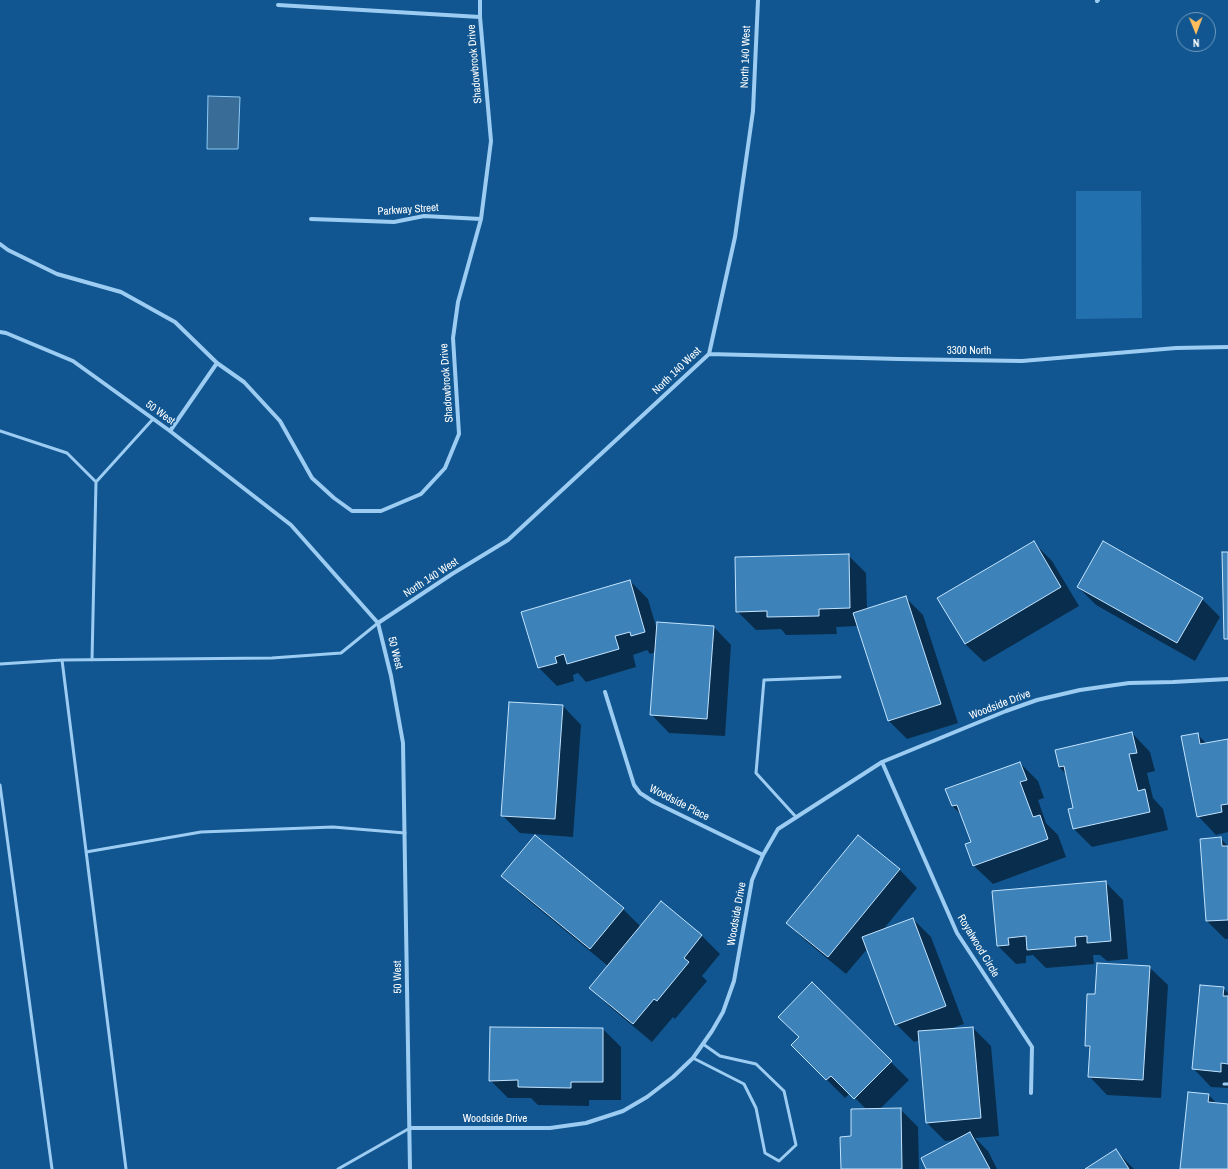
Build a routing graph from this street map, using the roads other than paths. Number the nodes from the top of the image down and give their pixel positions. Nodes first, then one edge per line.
1 (480, 0) edge
2 (758, 0) edge
3 (278, 5) dead end
4 (480, 17) junction
5 (481, 218) junction
6 (311, 219) dead end
7 (0, 244) edge
8 (0, 332) edge
9 (1228, 346) edge
10 (709, 354) junction
11 (217, 363) junction
12 (153, 419) junction
13 (0, 431) edge
14 (170, 431) junction
15 (96, 482) junction
16 (378, 623) junction
17 (62, 660) junction
18 (92, 660) junction
19 (0, 664) edge
20 (840, 677) dead end
21 (1228, 679) edge
22 (605, 692) dead end
23 (882, 762) junction
24 (0, 785) edge
25 (796, 817) junction
26 (405, 833) junction
27 (86, 852) junction
28 (763, 855) junction
29 (702, 1044) junction
30 (693, 1058) junction
31 (1031, 1093) dead end
32 (410, 1128) junction
33 (52, 1169) edge
34 (126, 1169) edge
35 (338, 1169) edge
36 (410, 1169) edge

1 - 4 street, Shadowbrook Drive
2 - 10 street, North 140 West
3 - 4 street
4 - 5 street, Shadowbrook Drive
5 - 6 street, Parkway Street
5 - 11 street, Shadowbrook Drive
7 - 11 street, Shadowbrook Drive
8 - 12 street, 50 West
9 - 10 street, 3300 North
10 - 16 street, North 140 West
11 - 14 street
12 - 14 street, 50 West
12 - 15 lane
13 - 15 lane
14 - 16 street, 50 West
15 - 18 lane
16 - 18 lane
16 - 26 street, 50 West
17 - 18 lane
17 - 19 lane
17 - 27 lane
20 - 25 lane
21 - 23 street, Woodside Drive
22 - 28 street, Woodside Place
23 - 25 street, Woodside Drive
23 - 31 street, Royalwood Circle
24 - 33 lane
25 - 28 street, Woodside Drive
26 - 27 lane
26 - 32 street, 50 West
27 - 34 lane
28 - 29 street, Woodside Drive
29 - 30 street, Woodside Drive
29 - 30 lane
30 - 32 street, Woodside Drive
32 - 35 lane
32 - 36 street, 50 West

